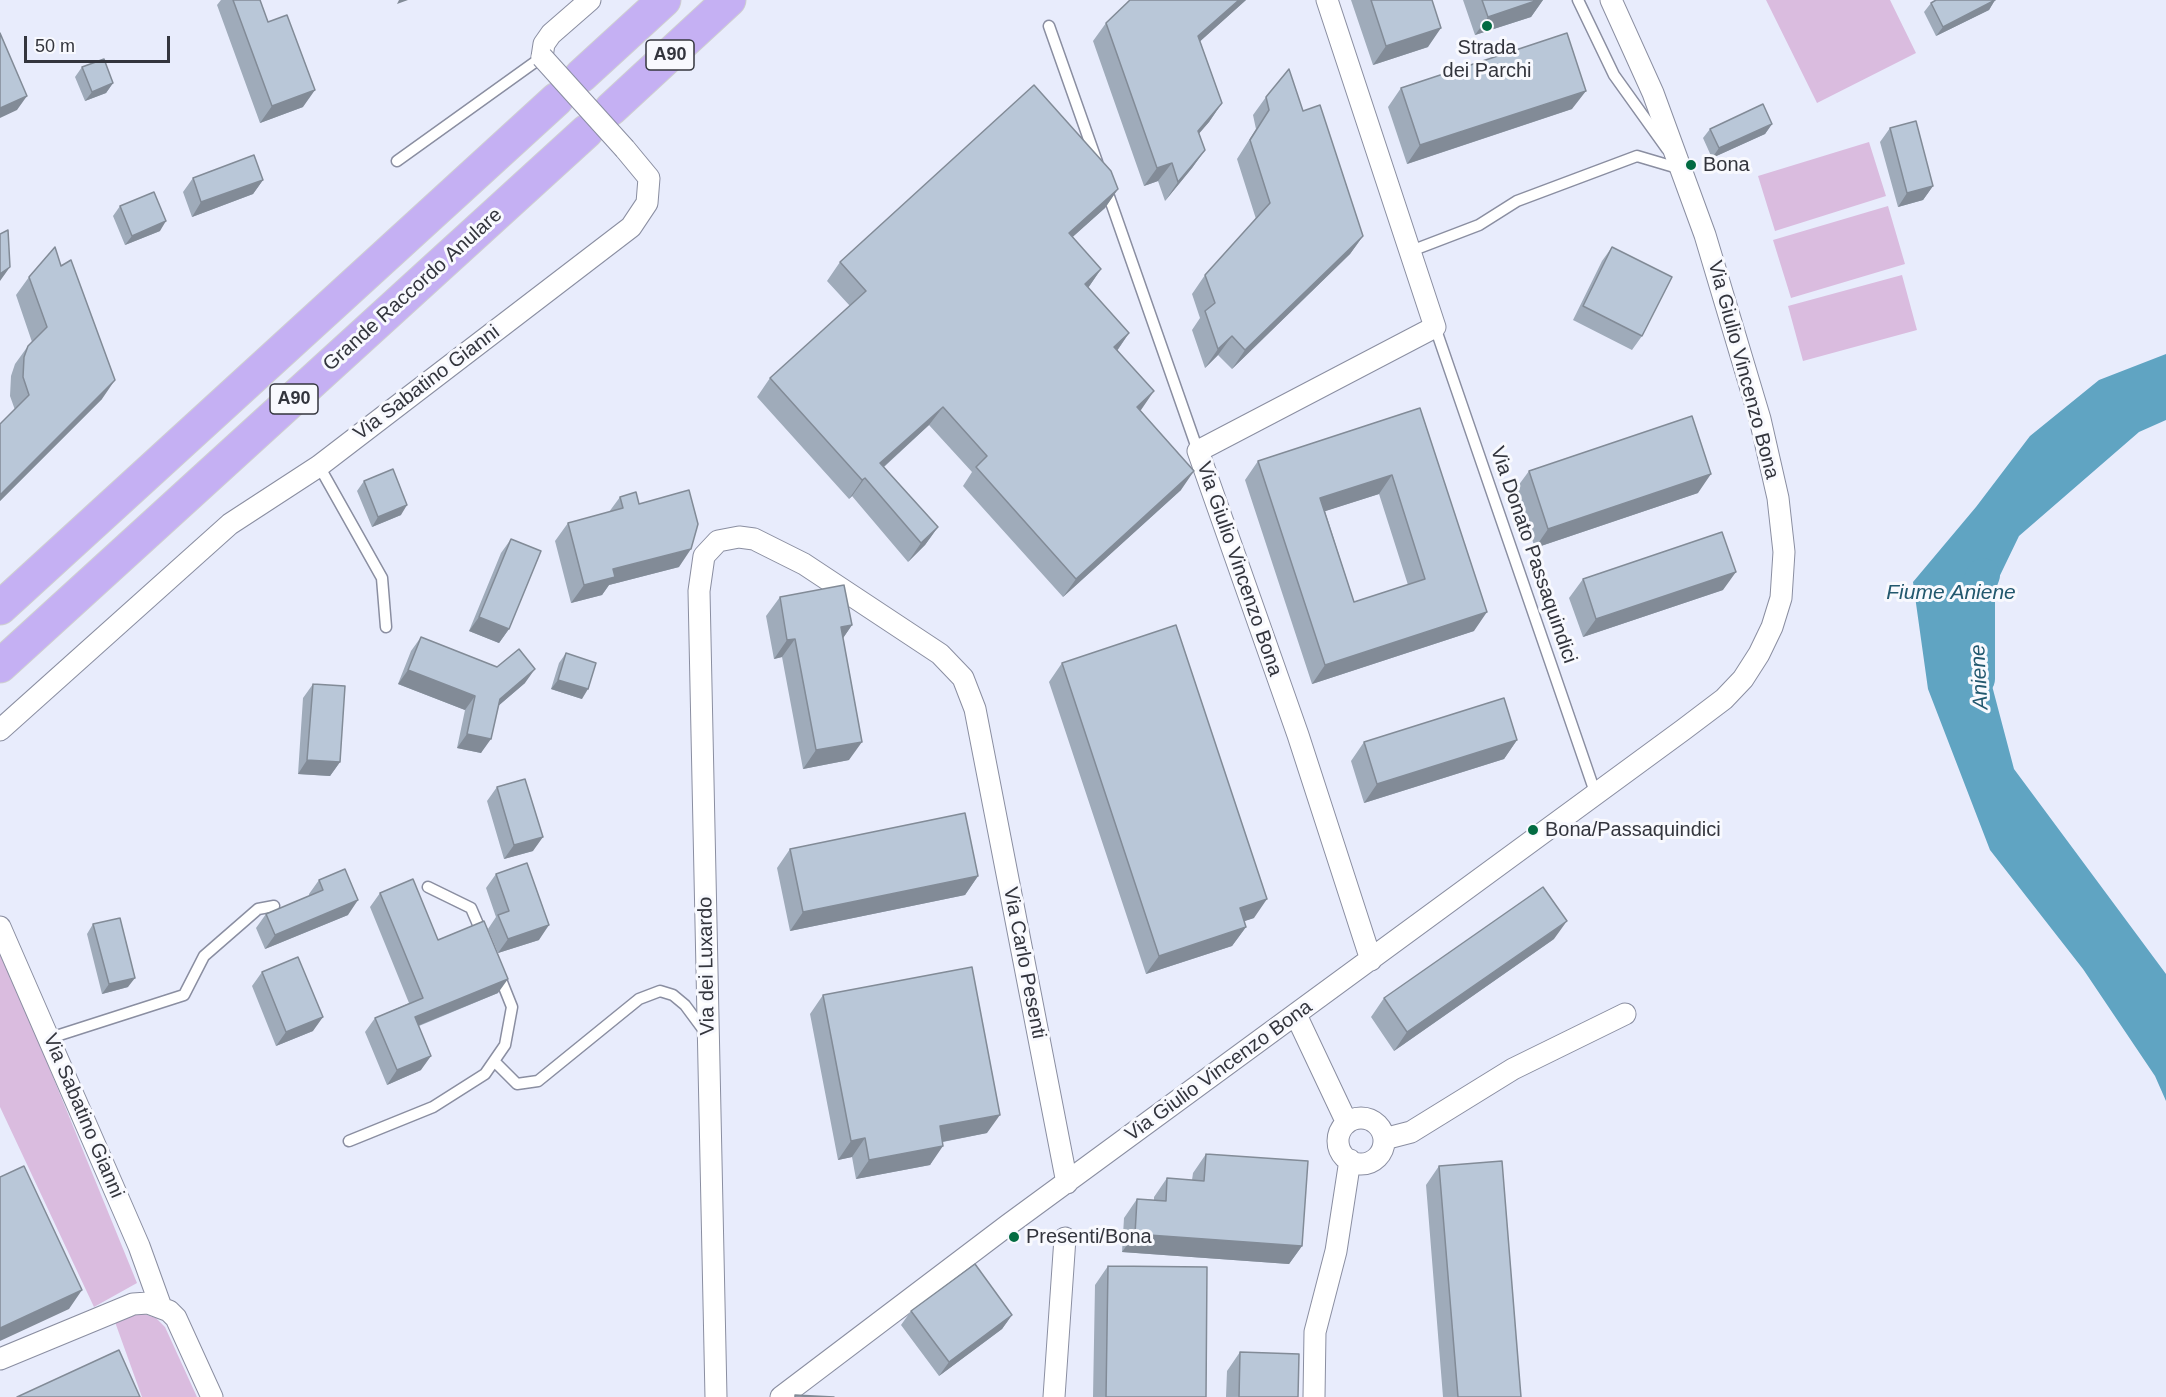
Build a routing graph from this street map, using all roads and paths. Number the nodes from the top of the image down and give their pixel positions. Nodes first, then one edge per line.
1 (590, 0) edge
2 (664, 0) edge
3 (729, 0) edge
4 (1327, 0) edge
5 (1578, 0) edge
6 (1611, 0) edge
7 (1049, 27) dead end
8 (542, 57) junction
9 (581, 76) dead end
10 (557, 99) dead end
11 (611, 109) dead end
12 (587, 131) dead end
13 (398, 161) dead end
14 (1682, 169) junction
15 (1411, 251) junction
16 (1435, 327) junction
17 (1198, 451) junction
18 (319, 465) junction
19 (718, 541) joint
20 (48, 565) junction
21 (0, 597) edge
22 (0, 608) edge
23 (386, 627) dead end
24 (0, 666) edge
25 (0, 730) edge
26 (1597, 795) junction
27 (428, 887) dead end
28 (274, 906) dead end
29 (0, 927) edge
30 (489, 952) edge
31 (1371, 960) junction
32 (494, 963) edge
33 (1625, 1014) dead end
34 (1296, 1015) junction
35 (50, 1038) junction
36 (709, 1038) junction
37 (494, 1061) junction
38 (1347, 1123) junction
39 (1384, 1139) junction
40 (349, 1141) dead end
41 (1350, 1160) junction
42 (1067, 1183) junction
43 (1065, 1238) dead end
44 (161, 1307) junction
45 (0, 1359) edge
46 (212, 1397) edge
47 (716, 1397) edge
48 (781, 1397) edge
49 (1054, 1397) edge
50 (1314, 1397) edge

1 - 8 street
2 - 9 highway, A90
3 - 11 highway, A90
4 - 15 street
5 - 14 lane
6 - 14 street, Via Giulio Vincenzo Bona
7 - 17 lane
8 - 13 lane
8 - 18 street, Via Sabatino Gianni, bridge
10 - 20 highway, A90
12 - 24 highway, Grande Raccordo Anulare / A90
14 - 15 lane
14 - 26 street, Via Giulio Vincenzo Bona
15 - 16 street
16 - 17 street, Via Giulio Vincenzo Bona
16 - 26 lane, Via Donato Passaquindici
17 - 31 street, Via Giulio Vincenzo Bona
18 - 23 lane
18 - 25 street, Via Sabatino Gianni
19 - 36 street, Via dei Luxardo
19 - 42 street, Via Carlo Pesenti
20 - 21 highway
20 - 22 highway, A90
26 - 31 street, Via Giulio Vincenzo Bona
27 - 30 lane
28 - 35 lane
29 - 35 street, Via Sabatino Gianni
31 - 34 street, Via Giulio Vincenzo Bona
32 - 37 lane
33 - 39 street
34 - 38 street
34 - 42 street, Via Giulio Vincenzo Bona
35 - 44 street, Via Sabatino Gianni
36 - 37 lane
36 - 47 street, Via dei Luxardo
37 - 40 lane
38 - 39 street
38 - 41 street
39 - 41 street
41 - 50 street
42 - 48 street
43 - 49 street
44 - 45 street
44 - 46 street

